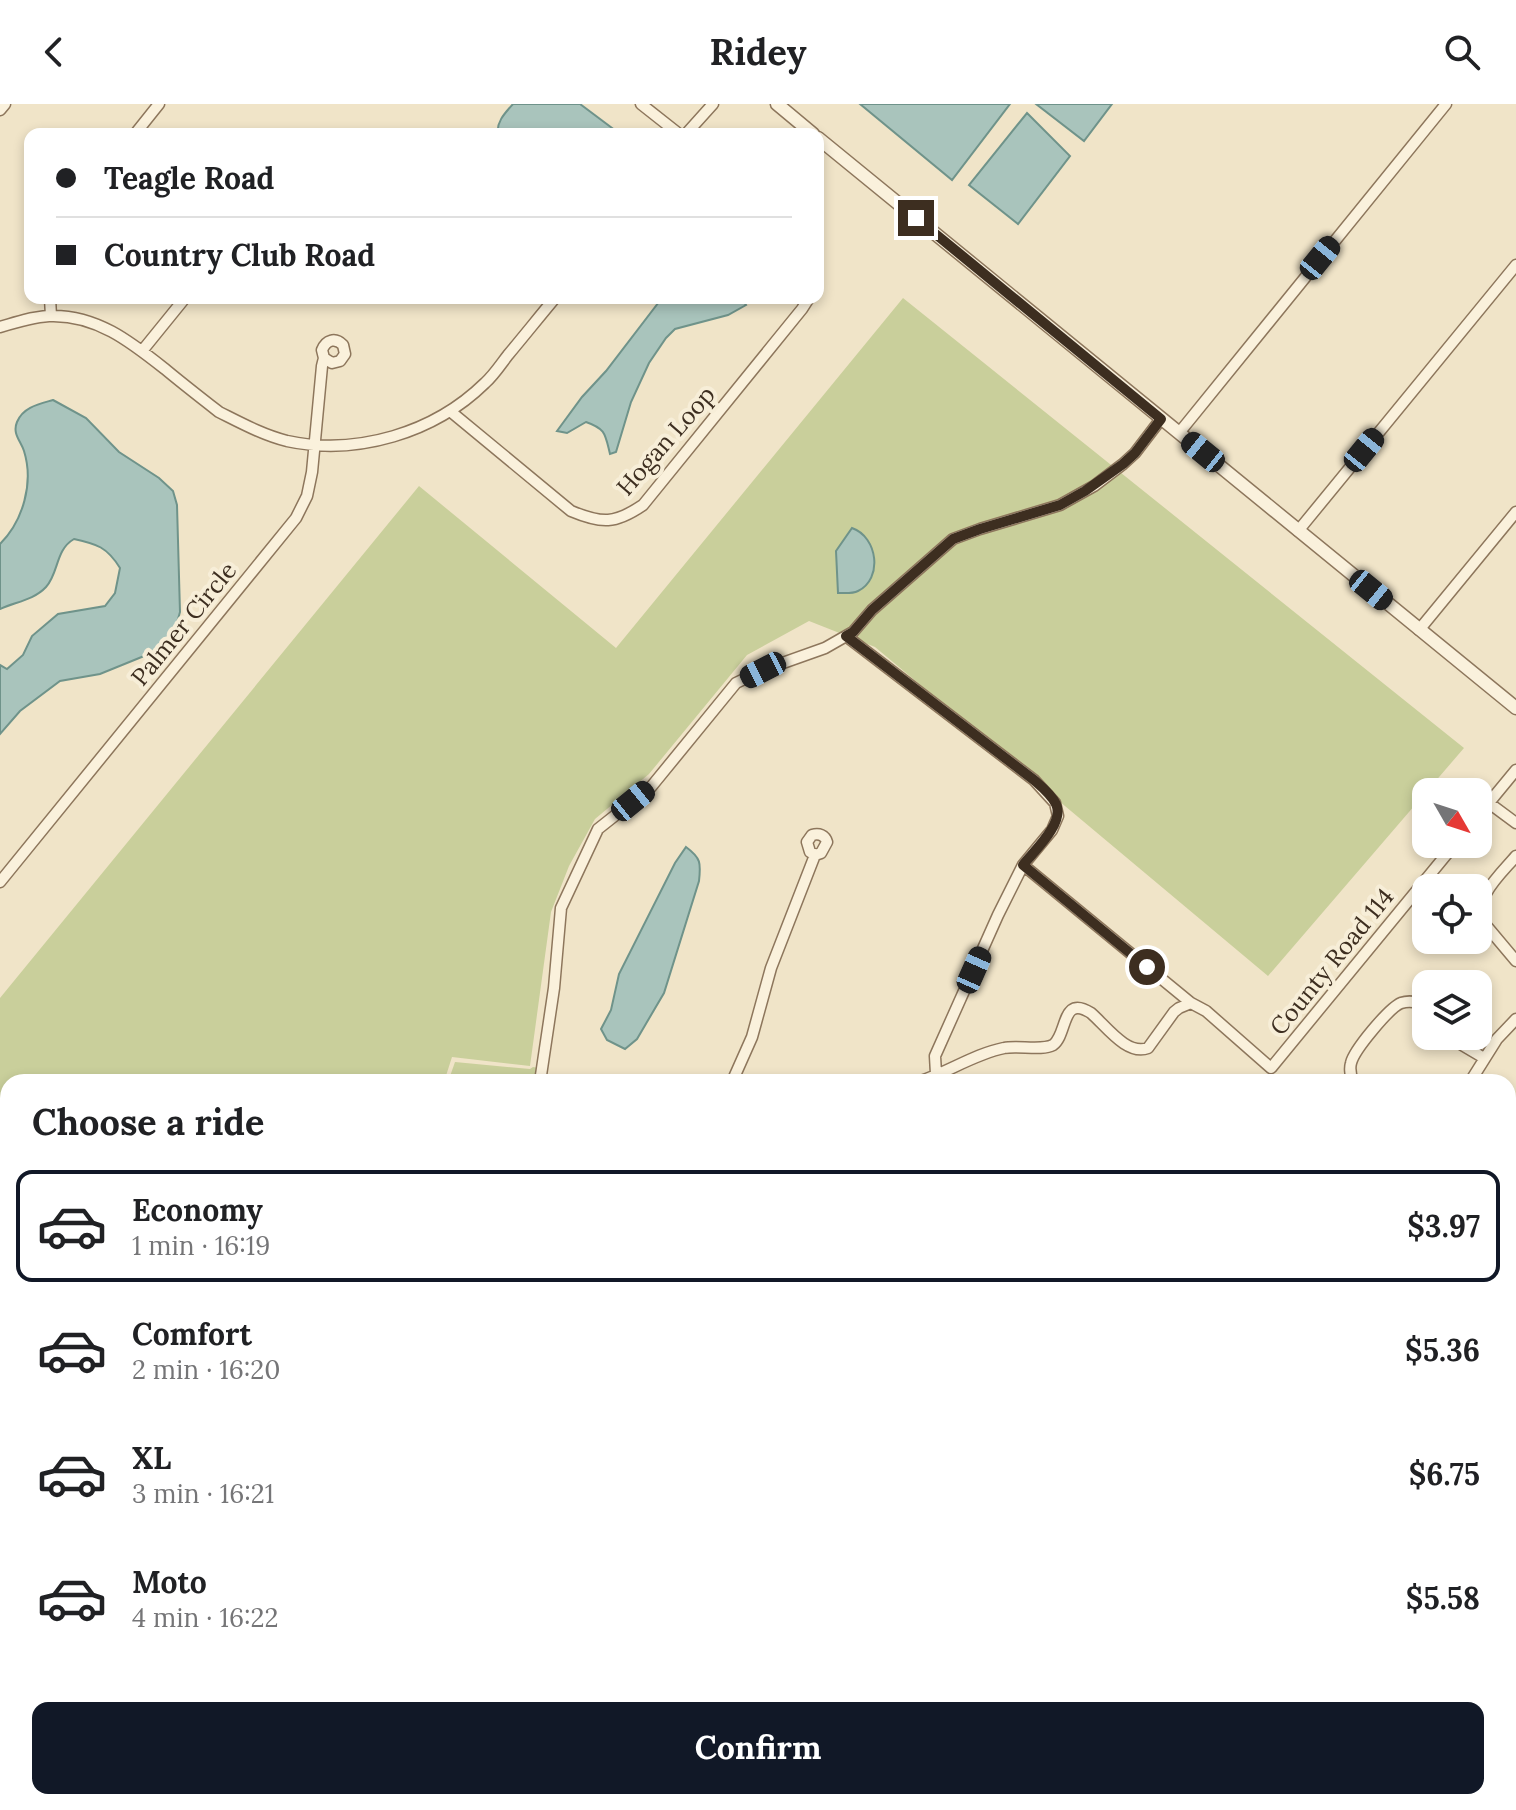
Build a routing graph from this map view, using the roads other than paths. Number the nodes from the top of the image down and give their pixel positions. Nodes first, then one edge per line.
1 (5, 104) edge
2 (159, 104) edge
3 (641, 104) edge
4 (713, 104) edge
5 (777, 104) edge
6 (1446, 104) edge
7 (0, 110) edge
8 (140, 128) edge
9 (671, 128) edge
10 (691, 128) edge
11 (806, 128) edge
12 (824, 143) edge
13 (1516, 265) edge
14 (50, 304) edge
15 (180, 304) edge
16 (550, 304) edge
17 (805, 304) edge
18 (51, 316) junction
19 (0, 327) edge
20 (142, 351) junction
21 (324, 358) dead end
22 (450, 411) junction
23 (1161, 419) junction
24 (1179, 433) junction
25 (315, 444) junction
26 (1516, 512) edge
27 (1298, 531) junction
28 (1419, 630) junction
29 (846, 636) junction
30 (1516, 708) edge
31 (1516, 770) edge
32 (1492, 799) edge
33 (1492, 805) edge
34 (1516, 823) edge
35 (815, 855) dead end
36 (1516, 856) edge
37 (1444, 858) edge
38 (1023, 865) junction
39 (0, 882) edge
40 (1516, 961) edge
41 (1412, 1002) edge
42 (1191, 1003) junction
43 (1516, 1019) edge
44 (1470, 1050) edge
45 (1484, 1058) junction
46 (541, 1074) edge
47 (736, 1074) edge
48 (936, 1074) joint
49 (1351, 1074) edge
50 (1475, 1074) edge

1 - 7 street
2 - 8 street
3 - 9 street
4 - 10 street
5 - 11 street
6 - 24 street
12 - 23 street
13 - 27 street
14 - 18 street
15 - 20 street
16 - 22 street
17 - 22 street, Hogan Loop
18 - 19 street
18 - 20 street
20 - 25 street
21 - 25 street, Palmer Circle
22 - 25 street
23 - 24 street
23 - 29 street
24 - 27 street
25 - 39 street, Palmer Circle
26 - 28 street
27 - 28 street
28 - 30 street
29 - 38 street
29 - 46 street
31 - 32 street
33 - 34 street
35 - 47 street
36 - 40 street
37 - 42 street, County Road 114
38 - 42 street
38 - 48 street
41 - 49 street
42 - 48 street
43 - 45 street
44 - 45 street
45 - 50 street

